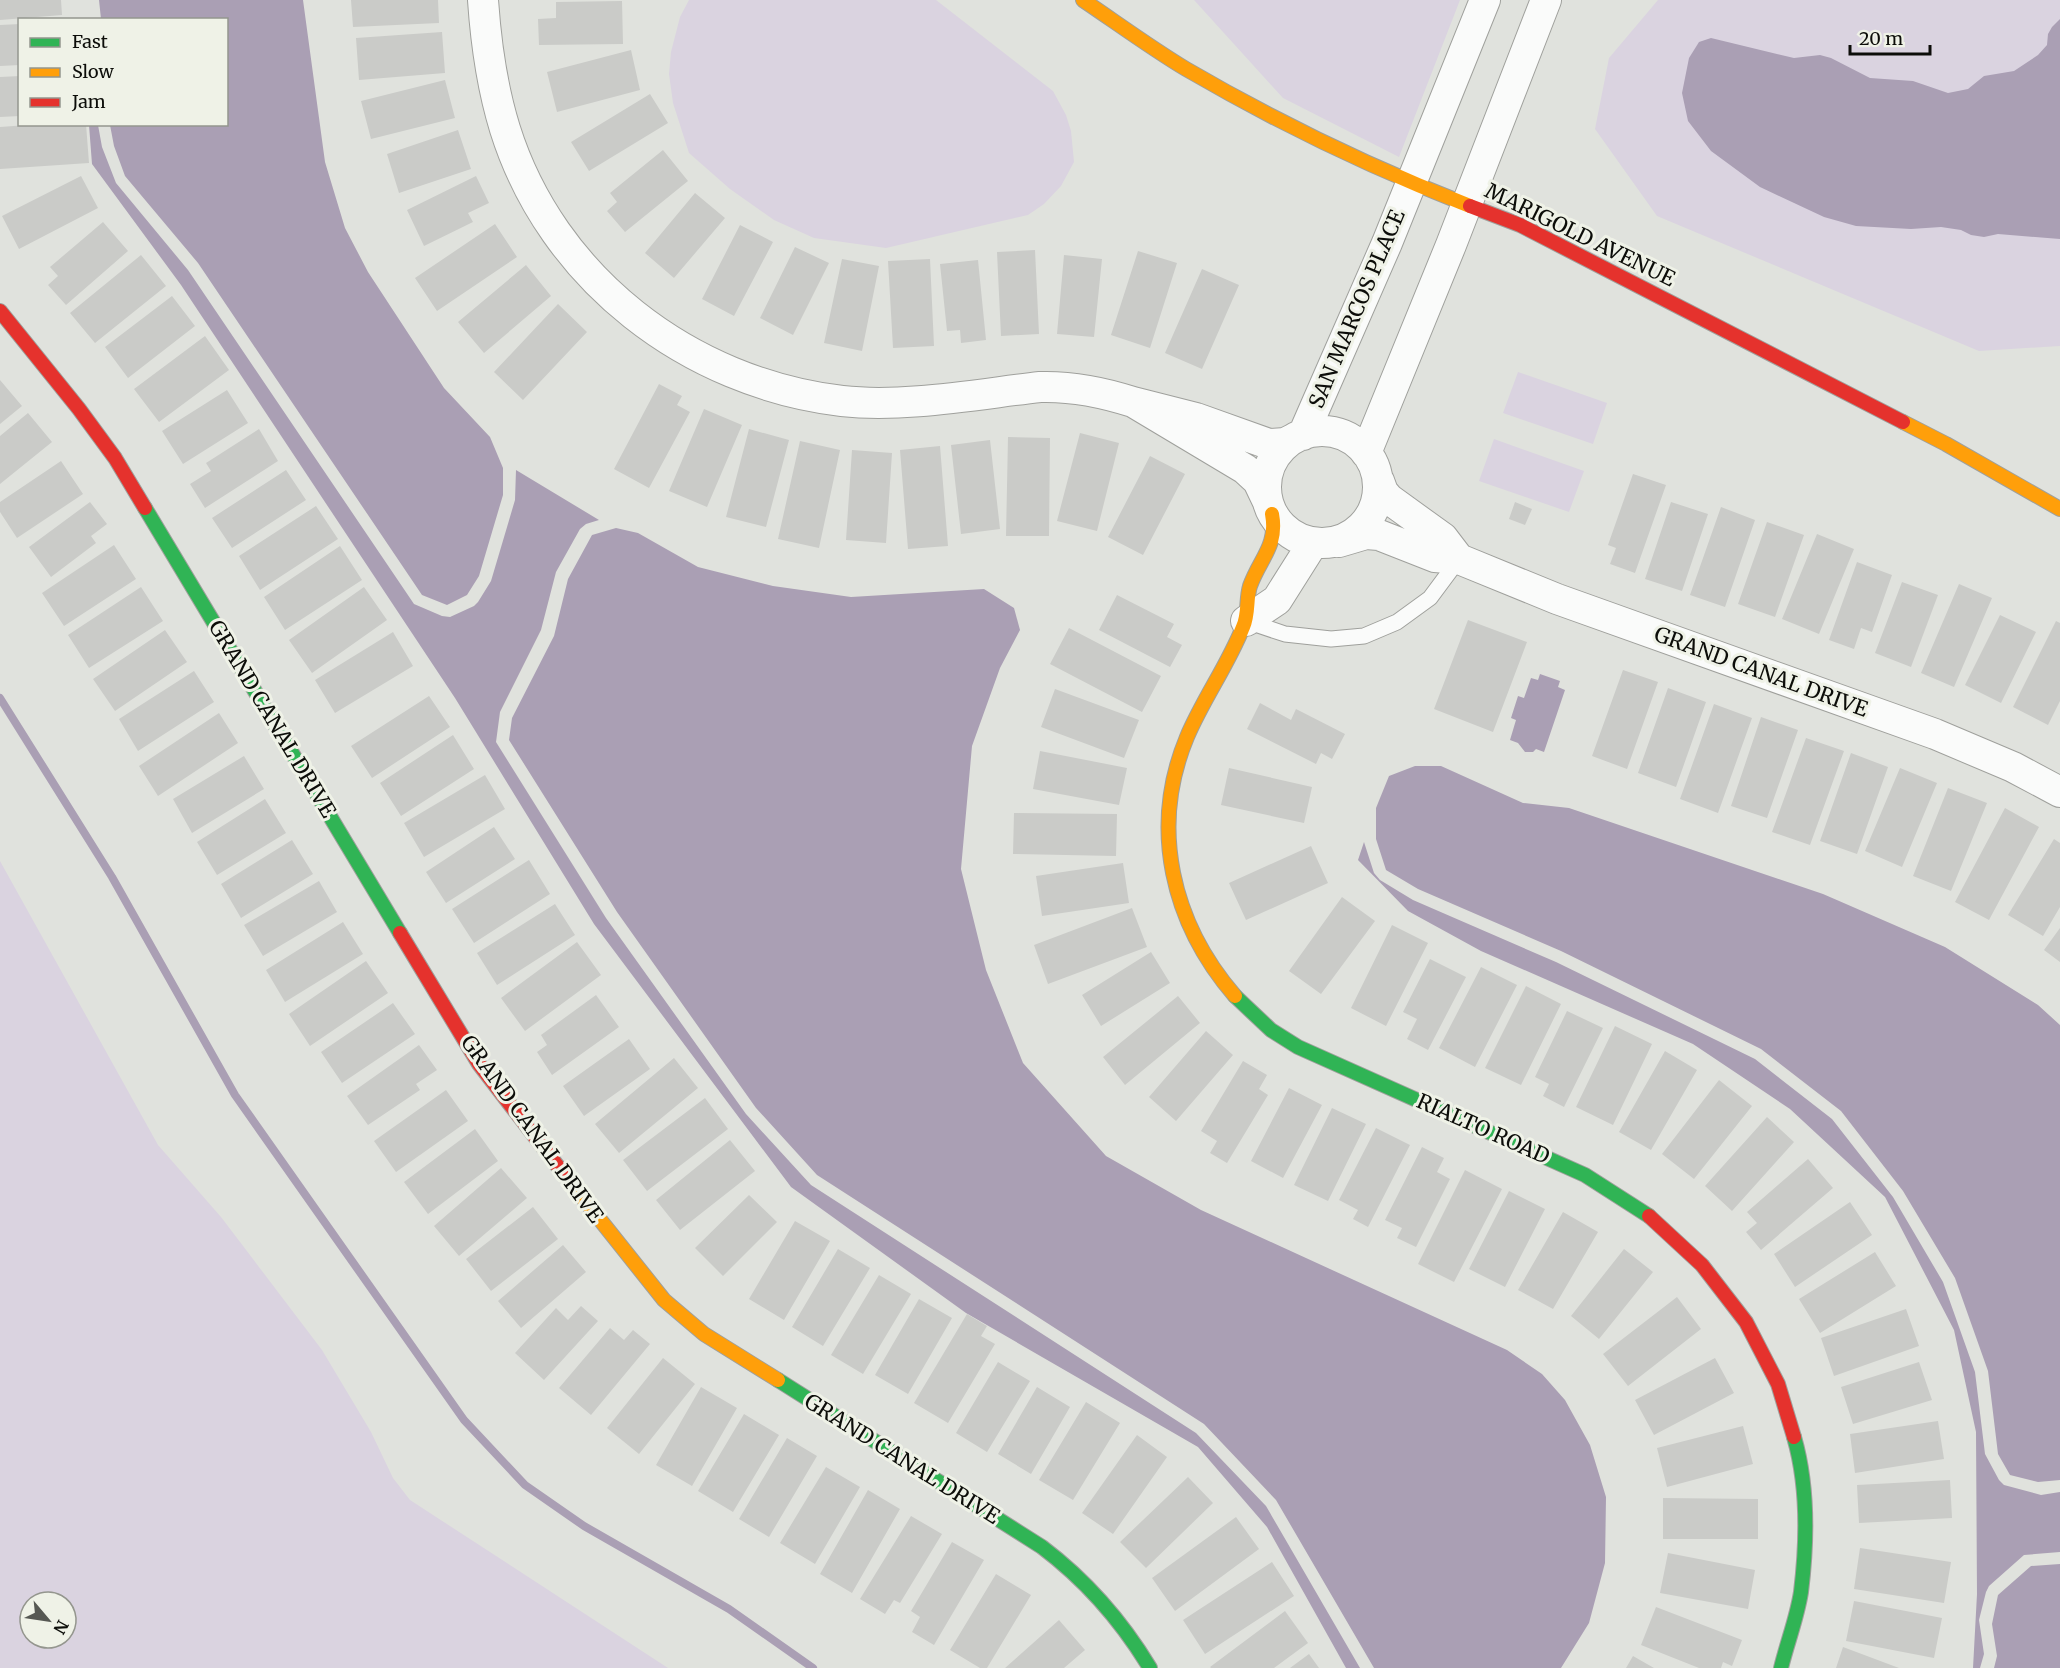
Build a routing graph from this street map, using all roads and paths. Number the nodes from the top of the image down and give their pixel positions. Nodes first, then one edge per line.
1 (483, 0) edge
2 (1083, 0) edge
3 (1485, 0) edge
4 (1546, 0) edge
5 (1412, 183) junction
6 (1467, 203) junction
7 (0, 311) edge
8 (1132, 402) junction
9 (1298, 437) junction
10 (1366, 453) junction
11 (1379, 481) junction
12 (1270, 508) junction
13 (2060, 509) edge
14 (1326, 542) junction
15 (1460, 559) junction
16 (1246, 621) junction
17 (2060, 792) edge
18 (1150, 1668) edge
19 (1781, 1668) edge

1 - 8 street
2 - 5 street, MARIGOLD AVENUE
3 - 5 street, SAN MARCOS PLACE
4 - 6 street
5 - 6 street, MARIGOLD AVENUE
5 - 9 street, SAN MARCOS PLACE
6 - 10 street
6 - 13 street, MARIGOLD AVENUE
7 - 18 street, GRAND CANAL DRIVE
8 - 9 street
8 - 12 street
9 - 10 street, SAN MARCOS PLACE
9 - 12 street, SAN MARCOS PLACE
10 - 11 street, SAN MARCOS PLACE
11 - 14 street
11 - 15 street, GRAND CANAL DRIVE
12 - 14 street
12 - 16 street, RIALTO ROAD
14 - 15 street, GRAND CANAL DRIVE
14 - 16 street
15 - 16 lane
15 - 17 street, GRAND CANAL DRIVE
16 - 19 street, RIALTO ROAD

